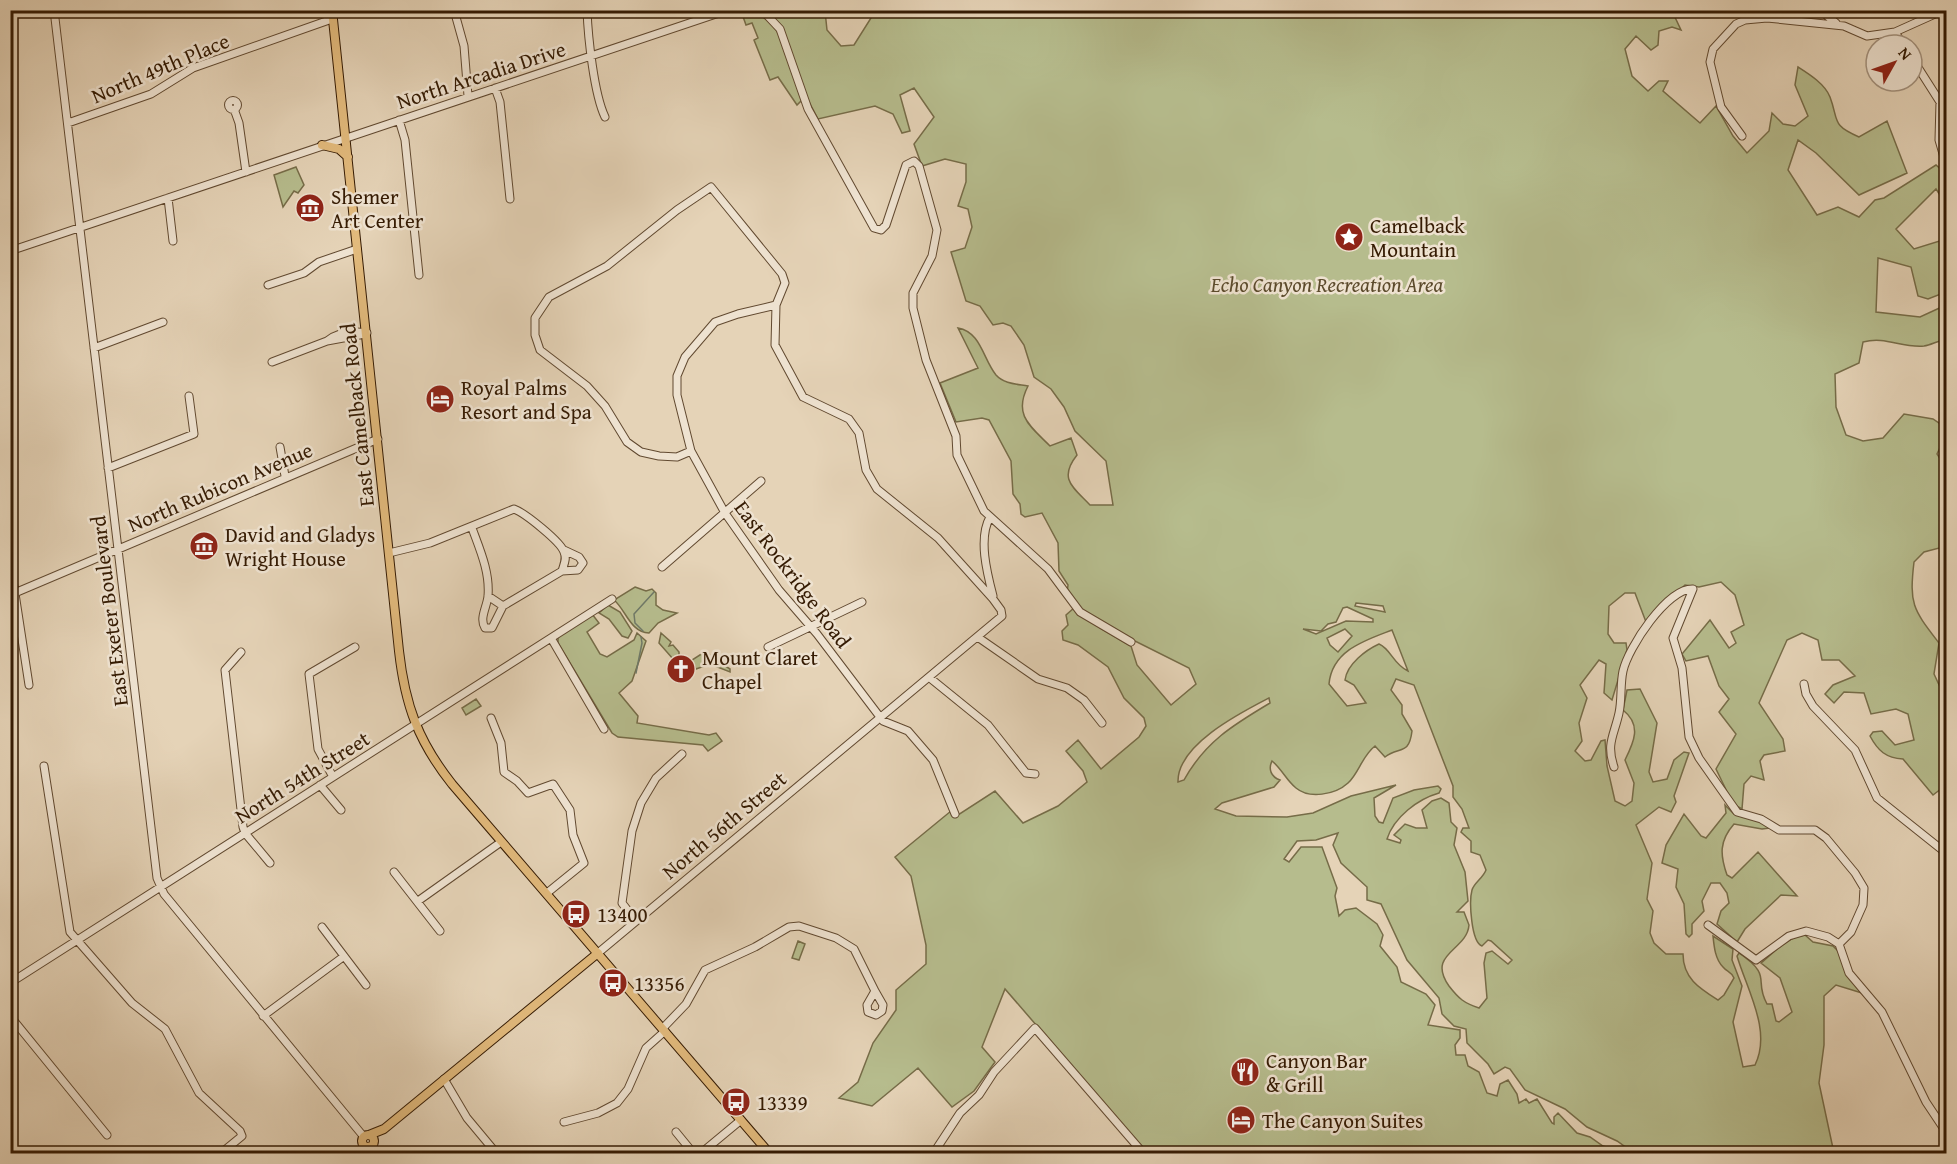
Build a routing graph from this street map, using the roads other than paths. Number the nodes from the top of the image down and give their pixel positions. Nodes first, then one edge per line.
1 (54, 10) edge
2 (454, 10) edge
3 (587, 10) edge
4 (728, 10) edge
5 (762, 10) edge
6 (1820, 10) edge
7 (1944, 10) edge
8 (332, 15) edge
9 (1838, 24) junction
10 (1895, 32) joint
11 (591, 55) junction
12 (1924, 75) edge
13 (495, 88) junction
14 (468, 96) junction
15 (1943, 101) edge
16 (234, 109) dead end
17 (605, 117) dead end
18 (399, 120) junction
19 (69, 123) junction
20 (1742, 136) dead end
21 (346, 137) junction
22 (322, 145) junction
23 (348, 157) junction
24 (1947, 164) edge
25 (246, 172) junction
26 (168, 198) junction
27 (510, 199) dead end
28 (81, 227) junction
29 (173, 241) dead end
30 (357, 249) junction
31 (10, 251) edge
32 (419, 275) dead end
33 (268, 285) dead end
34 (776, 305) junction
35 (163, 322) dead end
36 (367, 333) junction
37 (94, 348) junction
38 (272, 362) dead end
39 (189, 396) dead end
40 (378, 439) junction
41 (280, 447) dead end
42 (691, 451) junction
43 (108, 468) junction
44 (285, 476) junction
45 (761, 481) dead end
46 (725, 513) junction
47 (990, 517) junction
48 (472, 528) junction
49 (118, 549) junction
50 (564, 550) junction
51 (389, 553) junction
52 (10, 561) edge
53 (662, 567) dead end
54 (562, 571) junction
55 (12, 594) edge
56 (488, 596) junction
57 (612, 599) dead end
58 (993, 599) junction
59 (862, 602) dead end
60 (503, 606) junction
61 (810, 627) junction
62 (551, 638) junction
63 (979, 638) junction
64 (1131, 642) dead end
65 (355, 647) dead end
66 (768, 647) dead end
67 (241, 652) dead end
68 (930, 678) junction
69 (1804, 684) dead end
70 (29, 685) dead end
71 (881, 717) junction
72 (491, 718) dead end
73 (1102, 723) dead end
74 (415, 725) junction
75 (604, 729) dead end
76 (682, 754) dead end
77 (44, 766) dead end
78 (1614, 767) dead end
79 (1035, 774) dead end
80 (333, 777) junction
81 (320, 785) junction
82 (341, 810) dead end
83 (955, 814) dead end
84 (245, 833) junction
85 (501, 842) junction
86 (1947, 853) edge
87 (270, 863) dead end
88 (394, 872) dead end
89 (160, 887) junction
90 (547, 893) junction
91 (418, 901) junction
92 (636, 921) junction
93 (1708, 925) dead end
94 (322, 927) dead end
95 (440, 931) dead end
96 (78, 939) junction
97 (1839, 944) junction
98 (598, 953) junction
99 (343, 957) junction
100 (10, 982) edge
101 (366, 984) dead end
102 (875, 991) dead end
103 (10, 1016) edge
104 (263, 1016) junction
105 (664, 1030) junction
106 (444, 1079) junction
107 (741, 1120) junction
108 (564, 1122) dead end
109 (676, 1132) dead end
110 (1947, 1132) edge
111 (107, 1135) dead end
112 (370, 1143) edge
113 (1947, 1146) edge
114 (934, 1153) edge
115 (220, 1154) edge
116 (354, 1154) edge
117 (497, 1154) edge
118 (694, 1154) edge
119 (700, 1154) edge
120 (770, 1154) edge
121 (1144, 1154) edge
122 (1936, 1154) edge

1 - 19 street, East Exeter Boulevard
2 - 14 street
3 - 11 street
4 - 11 street, North Arcadia Drive
5 - 47 street
6 - 9 street
7 - 10 street
8 - 19 street, North 49th Place
8 - 21 main road, East Camelback Road
9 - 10 street
9 - 20 street
11 - 13 street, North Arcadia Drive
11 - 17 street
12 - 15 street
13 - 14 street, North Arcadia Drive
13 - 27 street
14 - 18 street, North Arcadia Drive
15 - 24 street
16 - 25 street
18 - 21 street, North Arcadia Drive
18 - 32 street
19 - 28 street, East Exeter Boulevard
21 - 22 street, North Arcadia Drive
21 - 23 main road, East Camelback Road
22 - 23 main road
22 - 25 street, North Arcadia Drive
23 - 30 main road, East Camelback Road
25 - 26 street, North Arcadia Drive
26 - 28 street, North Arcadia Drive
26 - 29 street
28 - 31 street, North Arcadia Drive
28 - 37 street, East Exeter Boulevard
30 - 33 street
30 - 36 main road, East Camelback Road
34 - 42 street, East Rockridge Road
34 - 42 street
34 - 58 street
35 - 37 street
36 - 38 street
36 - 40 main road, East Camelback Road
37 - 43 street, East Exeter Boulevard
39 - 43 street
40 - 44 street, North Rubicon Avenue
40 - 51 main road, East Camelback Road
41 - 44 street
42 - 46 street, East Rockridge Road
43 - 49 street, East Exeter Boulevard
44 - 49 street, North Rubicon Avenue
45 - 46 street
46 - 53 street
46 - 61 street, East Rockridge Road
47 - 58 street
47 - 64 street
48 - 50 street
48 - 51 street
48 - 56 street
49 - 55 street, North Rubicon Avenue
49 - 89 street, East Exeter Boulevard
50 - 54 street
50 - 54 street
51 - 74 main road, East Camelback Road
52 - 55 street
54 - 60 street
55 - 70 street
56 - 60 street
56 - 60 street
57 - 62 street, North 54th Street
58 - 63 street, North 56th Street
59 - 61 street
61 - 66 street
61 - 71 street, East Rockridge Road
62 - 74 street, North 54th Street
62 - 75 street
63 - 68 street, North 56th Street
63 - 73 street
65 - 80 street
67 - 84 street
68 - 71 street, North 56th Street
68 - 79 street
69 - 86 street
71 - 83 street, East Rockridge Road
71 - 92 street, North 56th Street
72 - 90 street
74 - 80 street, North 54th Street
74 - 85 main road, East Camelback Road
76 - 92 street
77 - 96 street
78 - 97 street
80 - 81 street, North 54th Street
81 - 82 street
81 - 84 street, North 54th Street
84 - 87 street
84 - 89 street, North 54th Street
85 - 90 main road, East Camelback Road
85 - 91 street
88 - 91 street
89 - 96 street, North 54th Street
89 - 104 street
90 - 98 main road, East Camelback Road
91 - 95 street
92 - 98 street, North 56th Street
93 - 97 street
94 - 99 street
96 - 100 street, North 54th Street
96 - 115 street
97 - 110 street
98 - 105 main road, East Camelback Road
98 - 106 main road, North 56th Street
99 - 101 street
99 - 104 street
102 - 105 street
103 - 111 street
104 - 112 street
105 - 107 main road, East Camelback Road
105 - 108 street
106 - 112 main road, North 56th Street
106 - 117 street
107 - 119 street
107 - 120 main road, East Camelback Road
109 - 118 street
112 - 116 main road, North 56th Street
113 - 122 street
114 - 121 street

